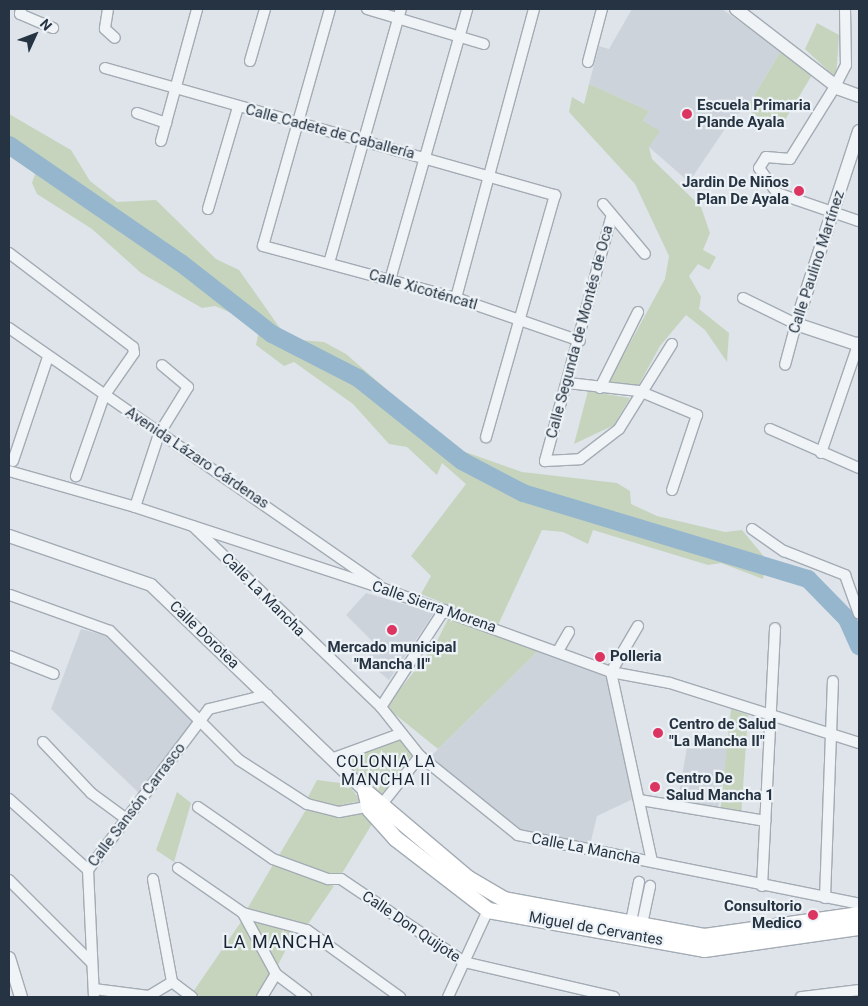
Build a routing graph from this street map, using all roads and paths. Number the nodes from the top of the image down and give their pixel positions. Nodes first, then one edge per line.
1 (21, 9) edge
2 (108, 9) edge
3 (197, 9) edge
4 (265, 9) edge
5 (330, 9) edge
6 (367, 9) edge
7 (467, 9) edge
8 (534, 9) edge
9 (602, 9) edge
10 (736, 9) edge
11 (845, 9) edge
12 (400, 13) edge
13 (53, 28) dead end
14 (460, 37) junction
15 (115, 38) dead end
16 (484, 44) dead end
17 (250, 61) dead end
18 (588, 62) dead end
19 (105, 68) dead end
20 (836, 85) junction
21 (178, 88) junction
22 (859, 96) edge
23 (238, 107) junction
24 (137, 113) dead end
25 (166, 123) junction
26 (300, 124) junction
27 (859, 131) edge
28 (161, 141) dead end
29 (365, 142) junction
30 (426, 158) junction
31 (492, 176) junction
32 (603, 204) dead end
33 (208, 209) dead end
34 (834, 213) junction
35 (611, 218) junction
36 (859, 221) edge
37 (9, 253) edge
38 (644, 254) dead end
39 (329, 263) junction
40 (390, 280) junction
41 (456, 298) junction
42 (744, 298) dead end
43 (638, 312) dead end
44 (517, 318) junction
45 (796, 324) junction
46 (9, 328) edge
47 (580, 341) junction
48 (672, 344) dead end
49 (859, 344) edge
50 (48, 357) junction
51 (162, 365) dead end
52 (784, 365) dead end
53 (568, 383) junction
54 (600, 388) junction
55 (639, 391) junction
56 (104, 396) junction
57 (770, 429) dead end
58 (158, 434) junction
59 (486, 437) dead end
60 (821, 453) junction
61 (13, 461) dead end
62 (859, 468) edge
63 (9, 471) edge
64 (76, 476) dead end
65 (672, 490) dead end
66 (135, 507) junction
67 (193, 525) junction
68 (752, 529) dead end
69 (9, 536) edge
70 (340, 557) junction
71 (330, 572) junction
72 (384, 589) junction
73 (10, 595) edge
74 (444, 610) junction
75 (859, 614) edge
76 (638, 626) dead end
77 (775, 628) dead end
78 (569, 632) dead end
79 (558, 651) junction
80 (9, 656) edge
81 (610, 672) junction
82 (54, 674) dead end
83 (833, 681) dead end
84 (267, 695) junction
85 (381, 707) junction
86 (772, 716) junction
87 (201, 720) junction
88 (400, 734) junction
89 (833, 735) junction
90 (43, 742) dead end
91 (859, 744) edge
92 (420, 756) junction
93 (334, 758) junction
94 (365, 791) joint
95 (9, 799) edge
96 (640, 800) junction
97 (376, 806) junction
98 (198, 807) dead end
99 (125, 818) junction
100 (765, 821) junction
101 (652, 862) junction
102 (178, 868) dead end
103 (88, 870) junction
104 (153, 879) dead end
105 (9, 880) edge
106 (639, 882) dead end
107 (650, 886) dead end
108 (762, 886) junction
109 (825, 898) junction
110 (859, 904) edge
111 (488, 910) junction
112 (243, 913) junction
113 (859, 914) edge
114 (636, 923) junction
115 (859, 927) edge
116 (9, 958) edge
117 (464, 962) junction
118 (92, 963) junction
119 (276, 974) junction
120 (172, 982) junction
121 (859, 990) edge
122 (94, 993) edge
123 (835, 995) edge
124 (21, 997) edge
125 (192, 997) edge
126 (262, 997) edge
127 (306, 997) edge
128 (400, 997) edge
129 (448, 997) edge
130 (614, 997) edge
131 (801, 997) edge

1 - 13 street
2 - 15 street
3 - 21 street
4 - 17 street
5 - 26 street
6 - 12 street
7 - 14 street
8 - 31 street
9 - 18 street
10 - 20 street
11 - 20 street
12 - 14 street
12 - 29 street
14 - 16 street
14 - 30 street
19 - 21 street, Calle Cadete de Caballería
20 - 22 street
20 - 34 street
21 - 23 street, Calle Cadete de Caballería
21 - 25 street
23 - 26 street, Calle Cadete de Caballería
23 - 33 street
24 - 25 street
25 - 28 street
26 - 29 street, Calle Cadete de Caballería
26 - 39 street, Calle Xicoténcatl
27 - 34 street, Calle Paulino Martínez
29 - 30 street, Calle Cadete de Caballería
29 - 39 street
30 - 31 street, Calle Cadete de Caballería
30 - 40 street
31 - 41 street
31 - 44 street, Calle Cadete de Caballería
32 - 35 street, Calle Segunda de Montés de Oca
34 - 36 street
34 - 45 street, Calle Paulino Martínez
35 - 38 street
35 - 47 street, Calle Segunda de Montés de Oca
37 - 56 street
39 - 40 street, Calle Xicoténcatl
40 - 41 street, Calle Xicoténcatl
41 - 44 street, Calle Xicoténcatl
42 - 45 street
43 - 54 street
44 - 47 street, Calle Xicoténcatl
44 - 59 street
45 - 49 street
45 - 52 street, Calle Paulino Martínez
46 - 50 street, Avenida Lázaro Cárdenas
47 - 53 street, Calle Segunda de Montés de Oca
48 - 55 street
49 - 60 street
50 - 56 street, Avenida Lázaro Cárdenas
50 - 61 street
51 - 58 street
53 - 54 street
53 - 55 street, Calle Segunda de Montés de Oca
54 - 55 street
55 - 65 street
56 - 58 street, Avenida Lázaro Cárdenas
56 - 64 street
57 - 60 street
58 - 66 street
58 - 70 street, Avenida Lázaro Cárdenas
60 - 62 street
63 - 66 street, Calle Sierra Morena
66 - 67 street, Calle Sierra Morena
67 - 71 street, Calle Sierra Morena
67 - 85 street, Calle La Mancha
68 - 75 street
69 - 84 street, Calle Dorotea
70 - 71 street
70 - 72 street, Avenida Lázaro Cárdenas
71 - 72 street, Calle Sierra Morena
72 - 74 street, Calle Sierra Morena
73 - 87 street
74 - 79 street, Calle Sierra Morena
74 - 85 street
76 - 81 street
77 - 86 street
78 - 79 street
79 - 81 street, Calle Sierra Morena
80 - 82 street
81 - 86 street, Calle Sierra Morena
81 - 96 street
83 - 89 street
84 - 87 street, Calle Sansón Carrasco
84 - 93 street, Calle Dorotea
85 - 88 street, Calle La Mancha
86 - 89 street, Calle Sierra Morena
86 - 100 street
87 - 97 street
87 - 99 street, Calle Sansón Carrasco
88 - 92 street, Calle La Mancha
88 - 93 street
89 - 91 street, Calle Sierra Morena
89 - 109 street
90 - 99 street
92 - 97 street
92 - 101 street, Calle La Mancha
93 - 94 street, Calle Dorotea
94 - 97 main road, Calle Dorotea
95 - 103 street
96 - 100 street
96 - 101 street
97 - 111 main road, Miguel de Cervantes
97 - 114 main road
98 - 117 street, Calle Don Quijote
99 - 103 street, Calle Sansón Carrasco
100 - 108 street
101 - 108 street, Calle La Mancha
102 - 112 street
103 - 118 street, Calle Sansón Carrasco
104 - 120 street
105 - 118 street
106 - 114 street
107 - 114 street
108 - 109 street, Calle La Mancha
109 - 110 street, Calle La Mancha
111 - 115 main road, Miguel de Cervantes
111 - 117 street
112 - 119 street
112 - 128 street
113 - 114 main road
116 - 124 street
117 - 129 street
117 - 130 street, Calle Don Quijote
118 - 122 street, Calle Sansón Carrasco
119 - 126 street
119 - 127 street
120 - 122 street
120 - 125 street
121 - 123 street
123 - 131 street

